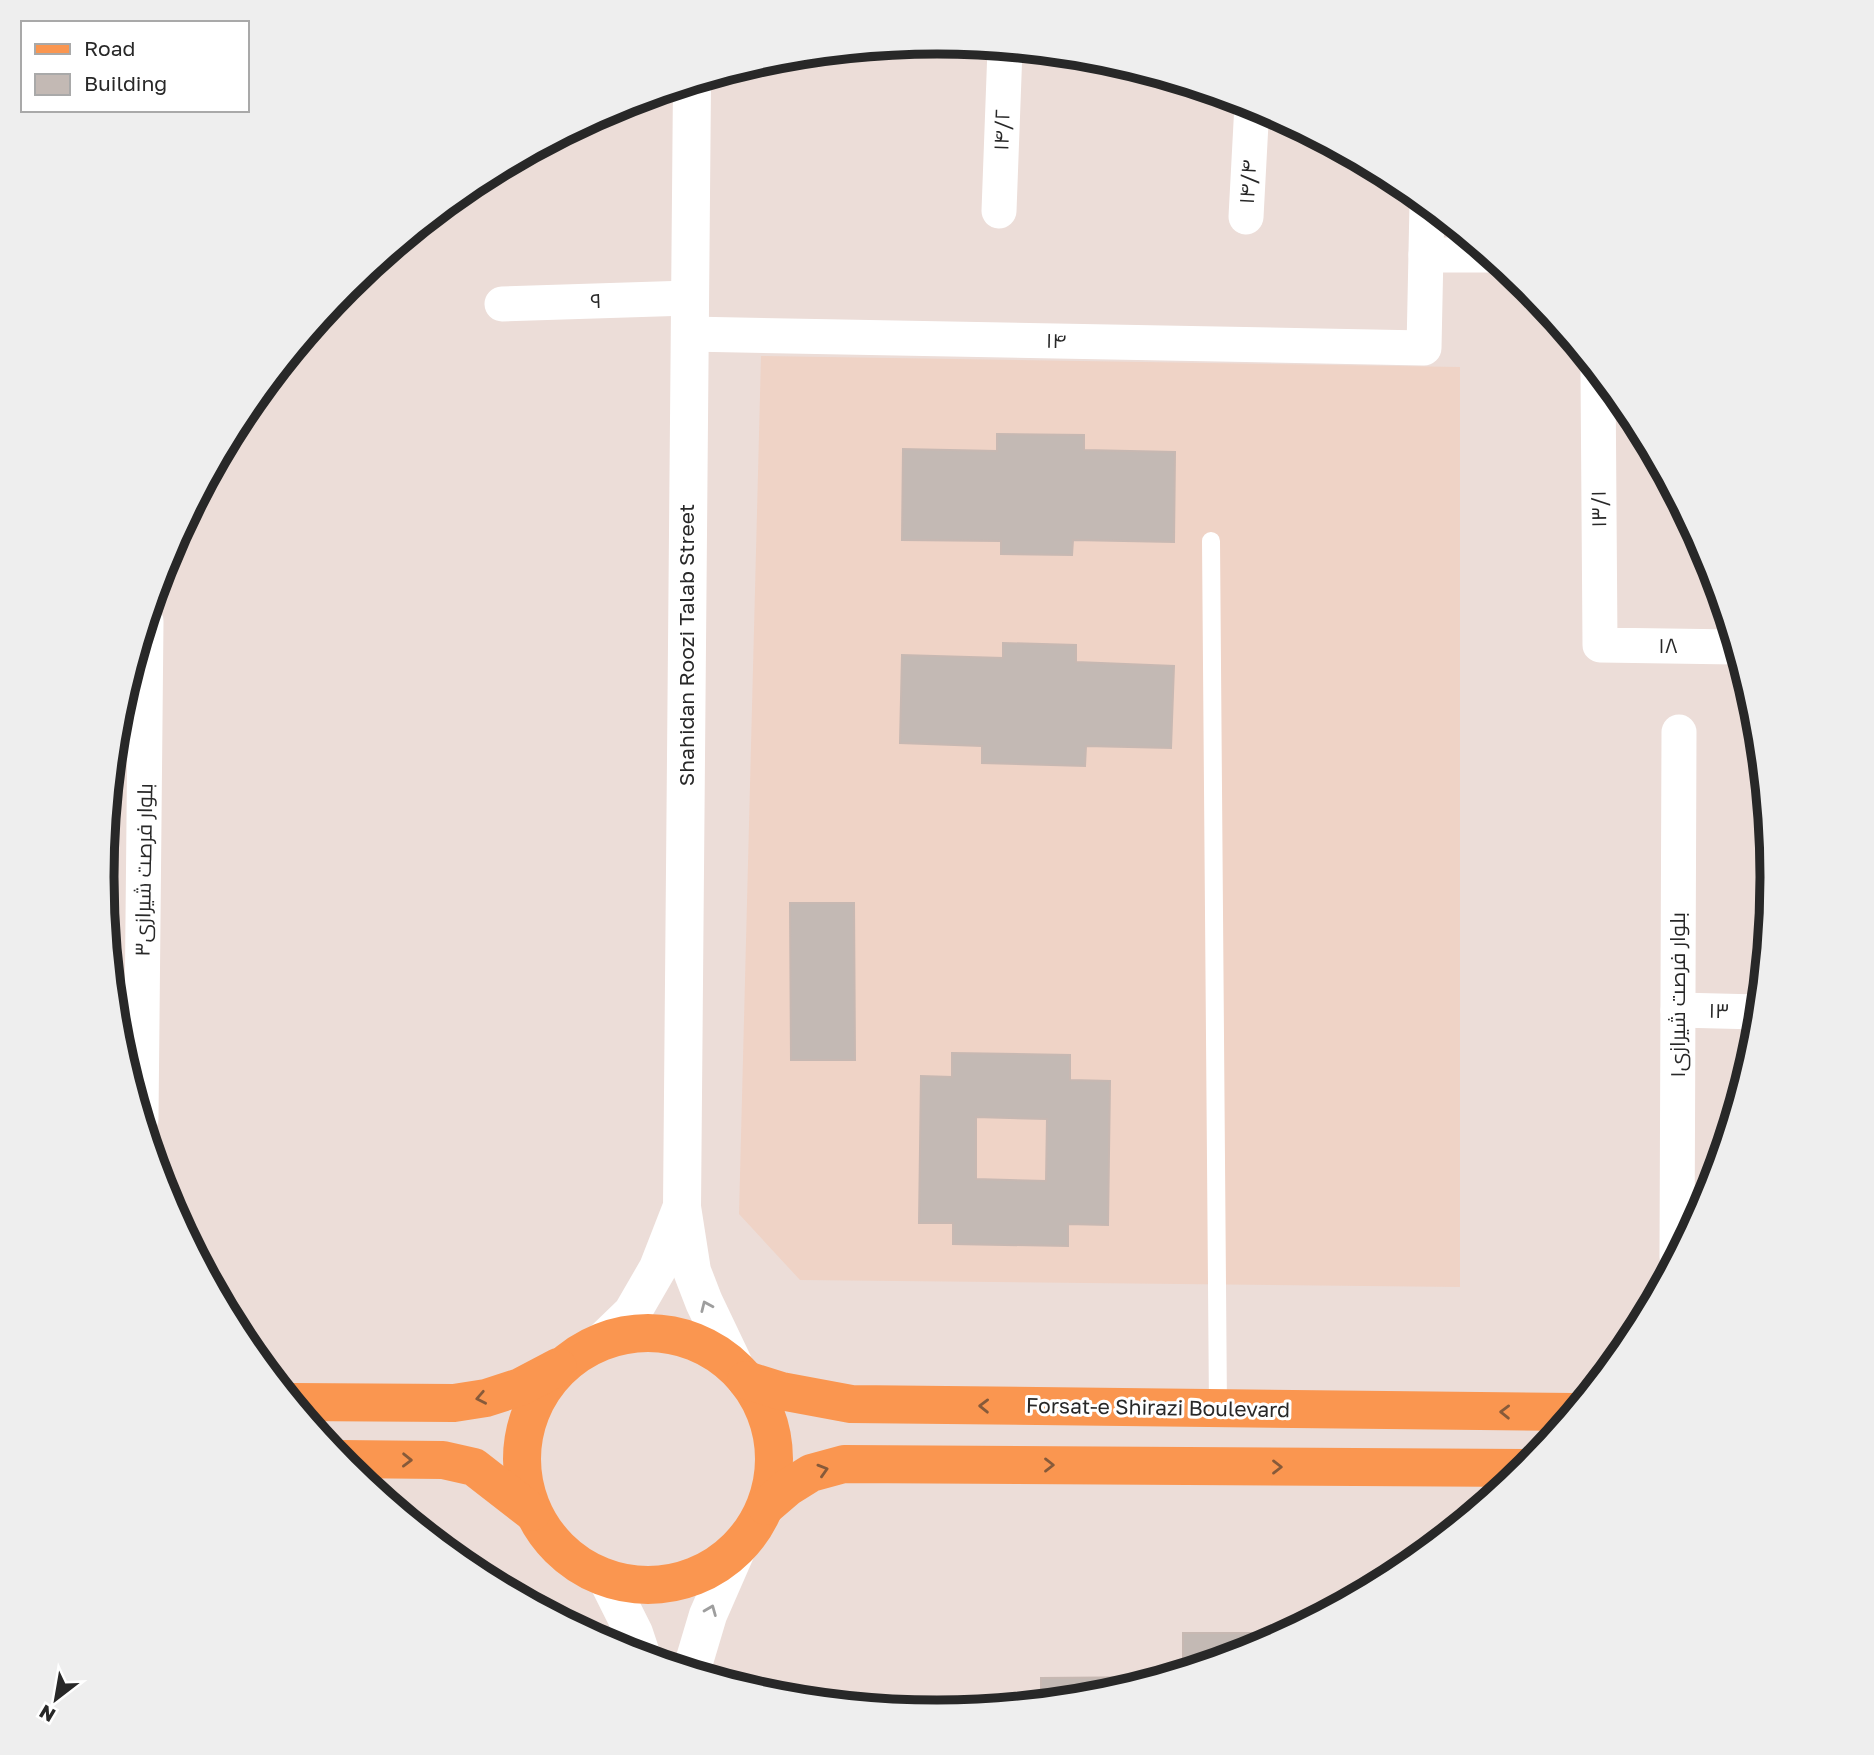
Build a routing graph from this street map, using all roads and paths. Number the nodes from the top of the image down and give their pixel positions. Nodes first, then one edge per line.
1 (1004, 57) edge
2 (692, 92) edge
3 (1251, 117) edge
4 (999, 211) dead end
5 (1427, 216) edge
6 (1246, 217) dead end
7 (1426, 255) junction
8 (1475, 255) edge
9 (502, 304) dead end
10 (689, 316) junction
11 (1598, 387) edge
12 (1211, 541) dead end
13 (1600, 645) joint
14 (1727, 646) edge
15 (146, 651) edge
16 (1679, 732) dead end
17 (1678, 1010) junction
18 (1748, 1012) edge
19 (141, 1088) edge
20 (682, 1207) junction
21 (1677, 1238) edge
22 (604, 1340) junction
23 (566, 1363) junction
24 (740, 1374) junction
25 (303, 1402) edge
26 (1218, 1409) junction
27 (1563, 1412) edge
28 (354, 1459) edge
29 (1510, 1468) edge
30 (766, 1506) junction
31 (533, 1511) junction
32 (736, 1551) junction
33 (607, 1579) junction
34 (638, 1644) edge
35 (694, 1664) edge

1 - 4 street, ۱۴/۲
2 - 10 street, Shahidan Roozi Talab Street
3 - 6 street, ۱۴/۴
5 - 7 street
7 - 8 street
7 - 10 street, ۱۴
9 - 10 street, ۹
10 - 20 street, Shahidan Roozi Talab Street
11 - 13 street, ۱۳/۱
12 - 26 lane
13 - 14 street, ۱۸
15 - 19 street, ۳بلوار فرصت شیرازی
16 - 17 street, ۱بلوار فرصت شیرازی
17 - 18 street, ۱۳
17 - 21 street, ۱بلوار فرصت شیرازی
20 - 22 street, Shahidan Roozi Talab Street
24 -> 20 street, Shahidan Roozi Talab Street
22 - 23 main road
22 - 24 main road
23 -> 25 main road
23 - 31 main road
26 -> 24 main road, Forsat-e Shirazi Boulevard
24 - 30 main road
27 -> 26 main road, Forsat-e Shirazi Boulevard
28 -> 31 main road
30 -> 29 main road
30 - 32 main road
31 - 33 main road
32 - 33 main road
35 -> 32 street
33 - 34 street

